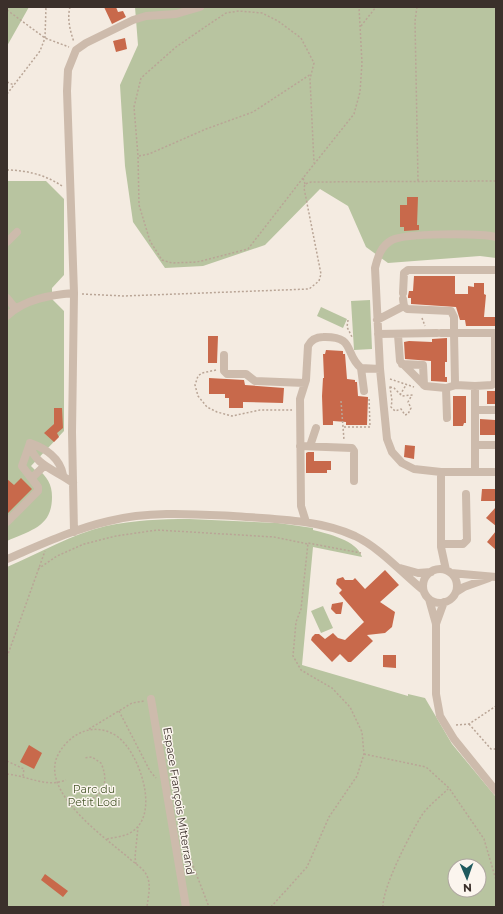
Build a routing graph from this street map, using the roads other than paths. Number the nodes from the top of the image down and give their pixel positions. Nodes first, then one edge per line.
1 (200, 7) edge
2 (17, 232) dead end
3 (496, 238) edge
4 (7, 242) edge
5 (496, 270) edge
6 (74, 293) junction
7 (7, 298) edge
8 (404, 299) junction
9 (15, 308) junction
10 (7, 316) edge
11 (377, 320) junction
12 (454, 333) junction
13 (496, 333) edge
14 (378, 334) junction
15 (398, 335) junction
16 (224, 355) dead end
17 (402, 364) junction
18 (361, 368) junction
19 (380, 372) junction
20 (305, 383) junction
21 (424, 385) junction
22 (456, 385) junction
23 (475, 386) junction
24 (446, 388) junction
25 (364, 391) road end
26 (475, 410) junction
27 (496, 410) edge
28 (447, 418) dead end
29 (316, 428) dead end
30 (30, 443) junction
31 (475, 445) junction
32 (496, 445) edge
33 (300, 446) junction
34 (310, 446) junction
35 (44, 466) junction
36 (441, 472) junction
37 (475, 472) junction
38 (496, 472) edge
39 (63, 475) junction
40 (32, 478) junction
41 (354, 481) dead end
42 (73, 483) junction
43 (466, 494) dead end
44 (301, 506) junction
45 (292, 521) junction
46 (7, 522) edge
47 (306, 522) junction
48 (74, 532) junction
49 (441, 546) junction
50 (7, 559) edge
51 (393, 565) junction
52 (433, 570) junction
53 (448, 571) junction
54 (494, 577) edge
55 (423, 590) junction
56 (456, 592) junction
57 (429, 599) junction
58 (444, 602) junction
59 (436, 624) junction
60 (151, 699) road end
61 (496, 791) edge
62 (186, 907) edge

1 - 6 street
2 - 4 street
3 - 11 street
5 - 8 street
6 - 9 street
6 - 42 street
7 - 9 street
8 - 11 street
8 - 12 street
9 - 10 street
11 - 14 street
12 - 13 street
12 - 15 street
12 - 22 street
13 - 23 street
14 - 15 street
14 - 19 street
15 - 17 street
16 - 20 street
17 - 21 street
17 - 21 street
18 - 19 street
18 - 20 street
18 - 25 street
19 - 36 street
20 - 33 street
21 - 24 street
22 - 23 street
22 - 24 street
23 - 26 street
24 - 28 street
26 - 27 street
26 - 31 street
29 - 34 street
30 - 35 street
30 - 39 street
30 - 40 street
31 - 32 street
31 - 37 street
33 - 34 street
33 - 44 street
34 - 41 street
35 - 39 street
35 - 40 street
36 - 37 street
36 - 49 street
37 - 38 street
39 - 42 street
40 - 46 street
42 - 48 street
43 - 49 street
44 - 45 street
44 - 47 street
45 - 47 street
45 - 48 street
47 - 51 street
48 - 50 street
49 - 52 street
49 - 53 street
51 - 52 street
51 - 55 street
52 - 53 street
52 - 55 street
53 - 54 street
53 - 56 street
54 - 56 street
55 - 57 street
56 - 58 street
57 - 58 street
57 - 59 street
58 - 59 street
59 - 61 street
60 - 62 street, Espace François Mitterrand

